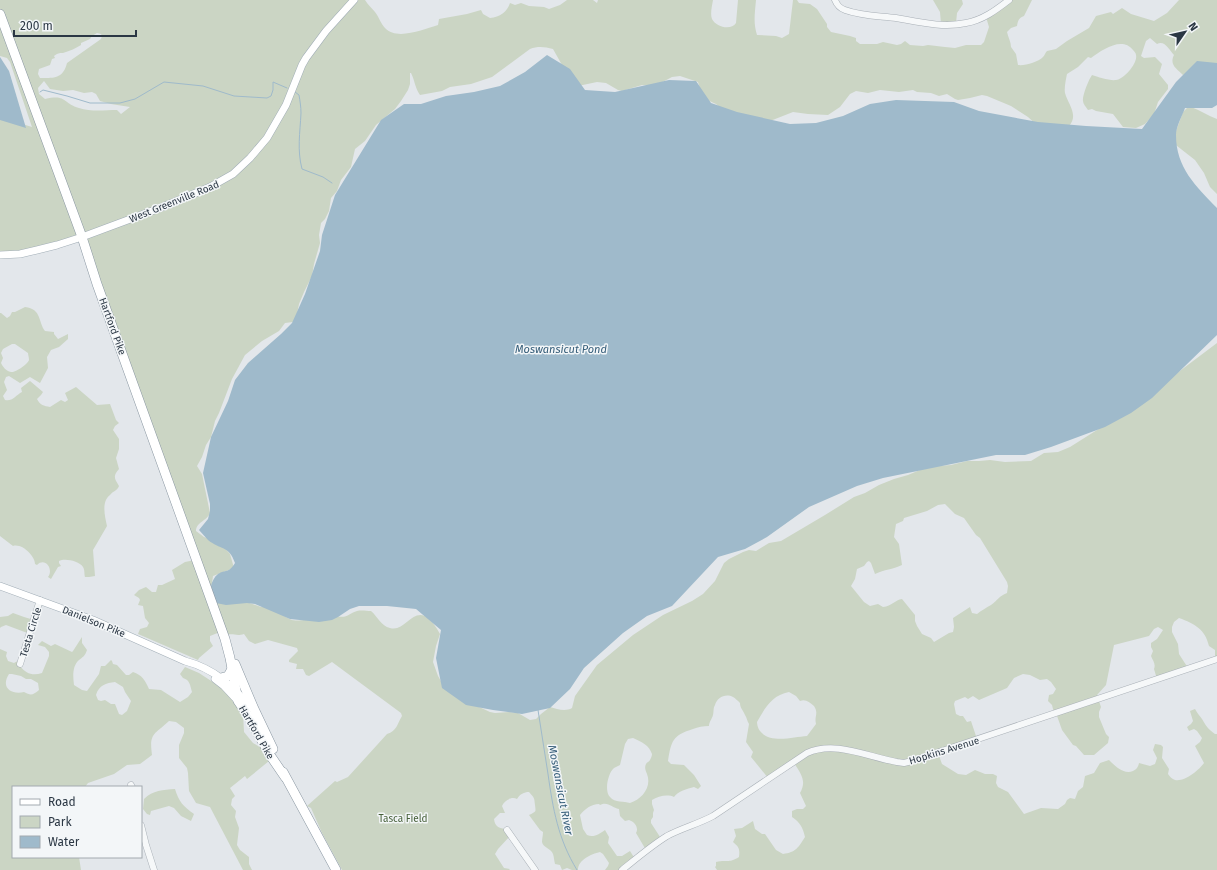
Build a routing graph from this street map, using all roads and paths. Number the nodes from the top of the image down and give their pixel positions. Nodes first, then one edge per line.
1 (354, 0) edge
2 (835, 0) edge
3 (1009, 0) edge
4 (0, 14) edge
5 (82, 237) junction
6 (0, 256) edge
7 (0, 586) edge
8 (40, 600) junction
9 (225, 638) junction
10 (1217, 659) edge
11 (185, 661) junction
12 (20, 664) dead end
13 (232, 669) junction
14 (222, 678) junction
15 (237, 691) junction
16 (238, 701) junction
17 (254, 710) junction
18 (285, 777) junction
19 (142, 829) edge
20 (508, 830) dead end
21 (154, 870) edge
22 (336, 870) edge
23 (535, 870) edge
24 (622, 870) edge

1 - 5 main road, West Greenville Road
2 - 3 street
4 - 5 highway, Hartford Pike
5 - 6 main road, West Greenville Road
5 - 9 highway, Hartford Pike
7 - 8 main road, Danielson Pike
8 - 11 main road, Danielson Pike
8 - 12 street, Testa Circle
9 - 13 highway, Hartford Pike
9 - 17 highway, Hartford Pike
10 - 24 street, Hopkins Avenue
11 - 14 main road, Danielson Pike
11 - 16 main road, Danielson Pike
13 - 14 highway
13 - 15 highway, Hartford Pike
14 - 15 main road, Danielson Pike
15 - 16 highway, Hartford Pike
15 - 17 main road, Danielson Pike
16 - 18 highway, Hartford Pike
17 - 18 highway, Hartford Pike
18 - 22 highway, Hartford Pike
19 - 21 street
20 - 23 street

